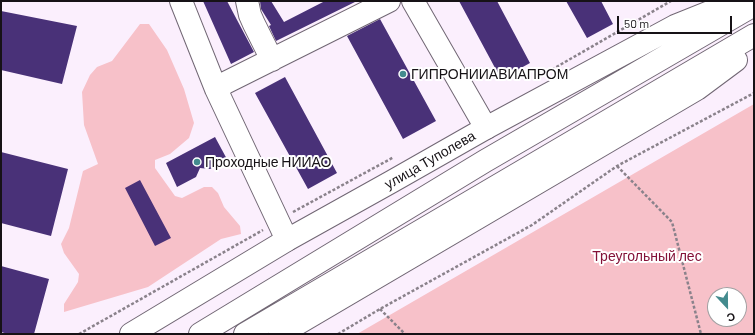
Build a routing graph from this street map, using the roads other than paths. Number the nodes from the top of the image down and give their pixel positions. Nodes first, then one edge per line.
1 (181, 1) edge
2 (247, 1) edge
3 (389, 1) edge
4 (413, 1) edge
5 (737, 1) edge
6 (754, 5) edge
7 (754, 35) edge
8 (754, 46) edge
9 (272, 60) junction
10 (216, 89) junction
11 (486, 128) junction
12 (283, 230) junction
13 (131, 334) edge
14 (200, 334) edge
15 (246, 334) edge
16 (280, 334) edge

1 - 10 main road
2 - 9 main road
3 - 9 main road
4 - 11 main road
5 - 11 main road, улица Туполева
6 - 14 main road, улица Туполева
7 - 15 main road
8 - 16 main road
9 - 10 main road
10 - 12 main road
11 - 12 main road, улица Туполева
12 - 13 main road, улица Туполева

